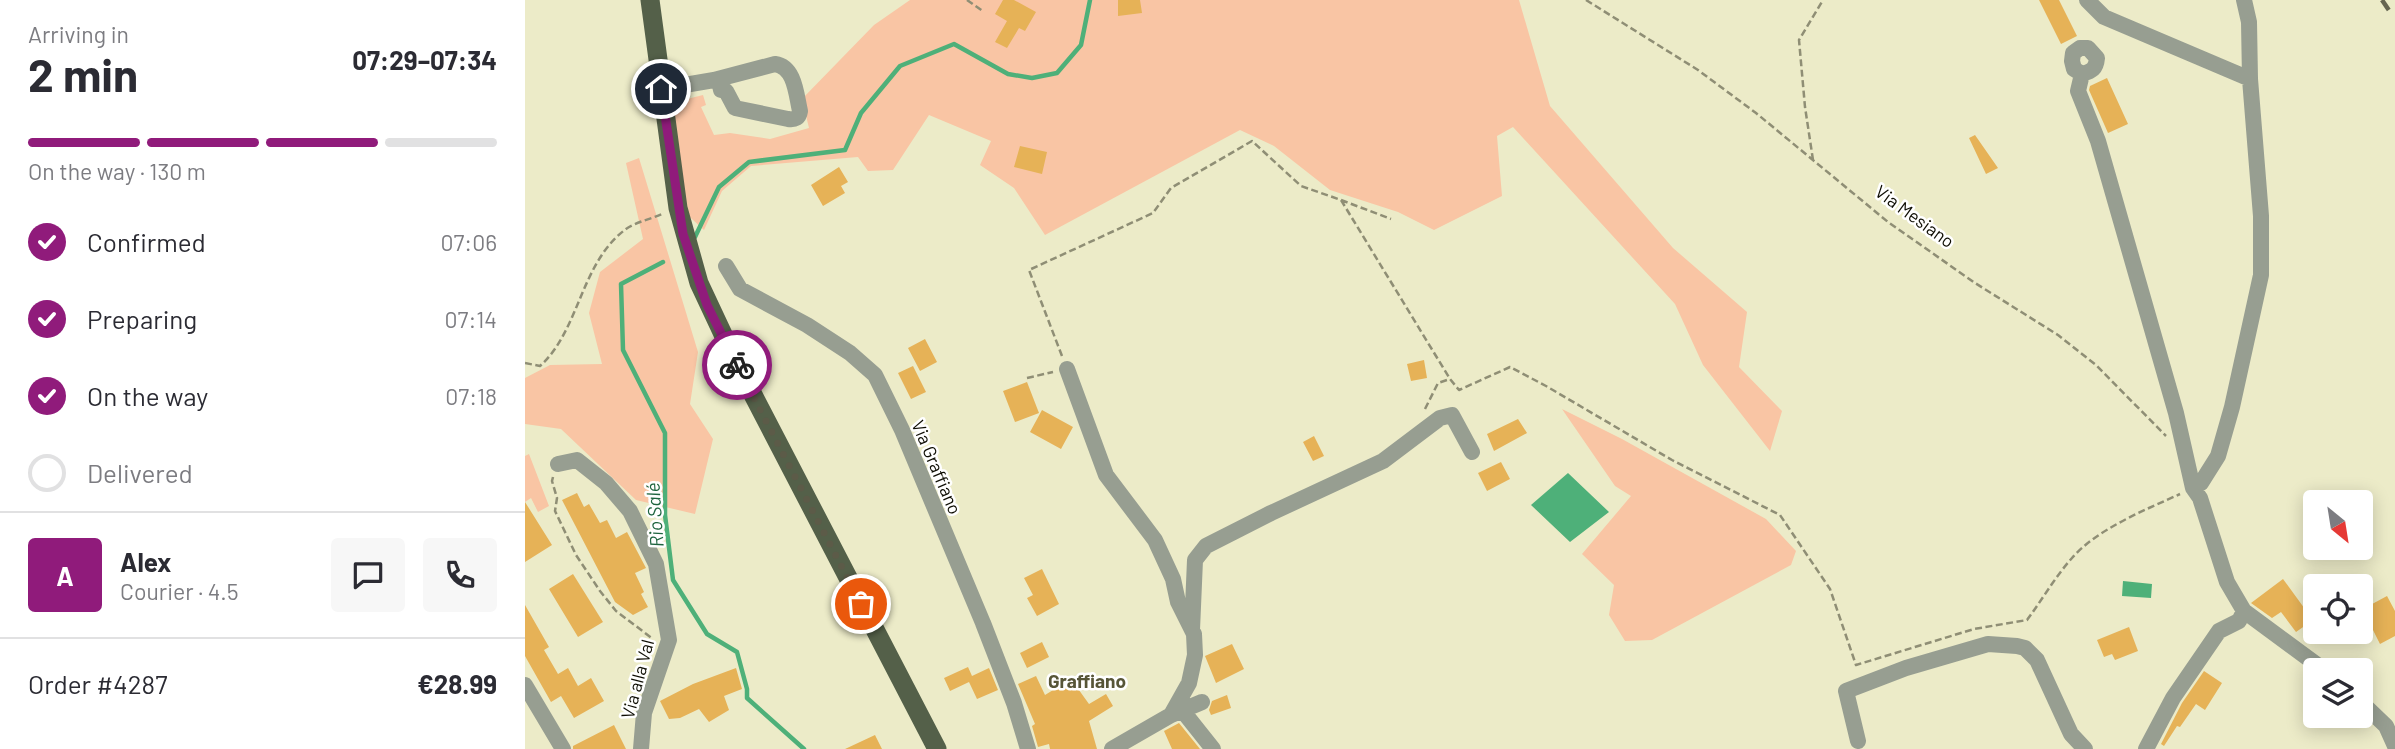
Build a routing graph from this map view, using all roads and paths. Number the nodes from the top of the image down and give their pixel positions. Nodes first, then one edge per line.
1 (650, 0) edge
2 (967, 0) edge
3 (1586, 0) edge
4 (1823, 0) edge
5 (2088, 0) edge
6 (2244, 0) edge
7 (984, 12) dead end
8 (2083, 74) dead end
9 (2250, 79) junction
10 (714, 80) junction
11 (661, 89) junction
12 (1813, 160) junction
13 (1342, 200) junction
14 (678, 208) junction
15 (1391, 219) dead end
16 (726, 267) dead end
17 (525, 363) edge
18 (1067, 369) junction
19 (1027, 378) dead end
20 (1450, 379) junction
21 (1435, 393) dead end
22 (2168, 438) dead end
23 (1472, 453) dead end
24 (558, 464) joint
25 (2193, 488) junction
26 (2244, 611) junction
27 (1192, 630) junction
28 (669, 640) junction
29 (2308, 658) edge
30 (525, 685) edge
31 (1202, 702) dead end
32 (1176, 713) junction
33 (2373, 714) edge
34 (1858, 741) dead end
35 (2395, 746) edge
36 (558, 748) edge
37 (641, 749) edge
38 (937, 749) edge
39 (1028, 749) edge
40 (1112, 749) edge
41 (1213, 749) edge
42 (2085, 749) edge
43 (2145, 749) edge

1 - 11 main road
2 - 7 path
3 - 12 path, Via Mesiano
4 - 12 path
5 - 9 street
6 - 9 street
8 - 25 street
9 - 25 street
10 - 10 street
10 - 11 street
11 - 14 main road
12 - 22 path, Via Mesiano
13 - 15 path
13 - 18 path
13 - 20 path
14 - 17 path
14 - 38 main road
16 - 39 street, Via Graffiano
18 - 19 path
18 - 27 street
20 - 21 path
20 - 25 path
23 - 27 street
24 - 28 street, Via alla Val
24 - 28 path
25 - 26 street
26 - 29 street
26 - 43 street
27 - 32 street
28 - 37 street, Via alla Val
30 - 36 street
31 - 32 street
32 - 40 street
32 - 41 street
33 - 35 street
34 - 42 street

